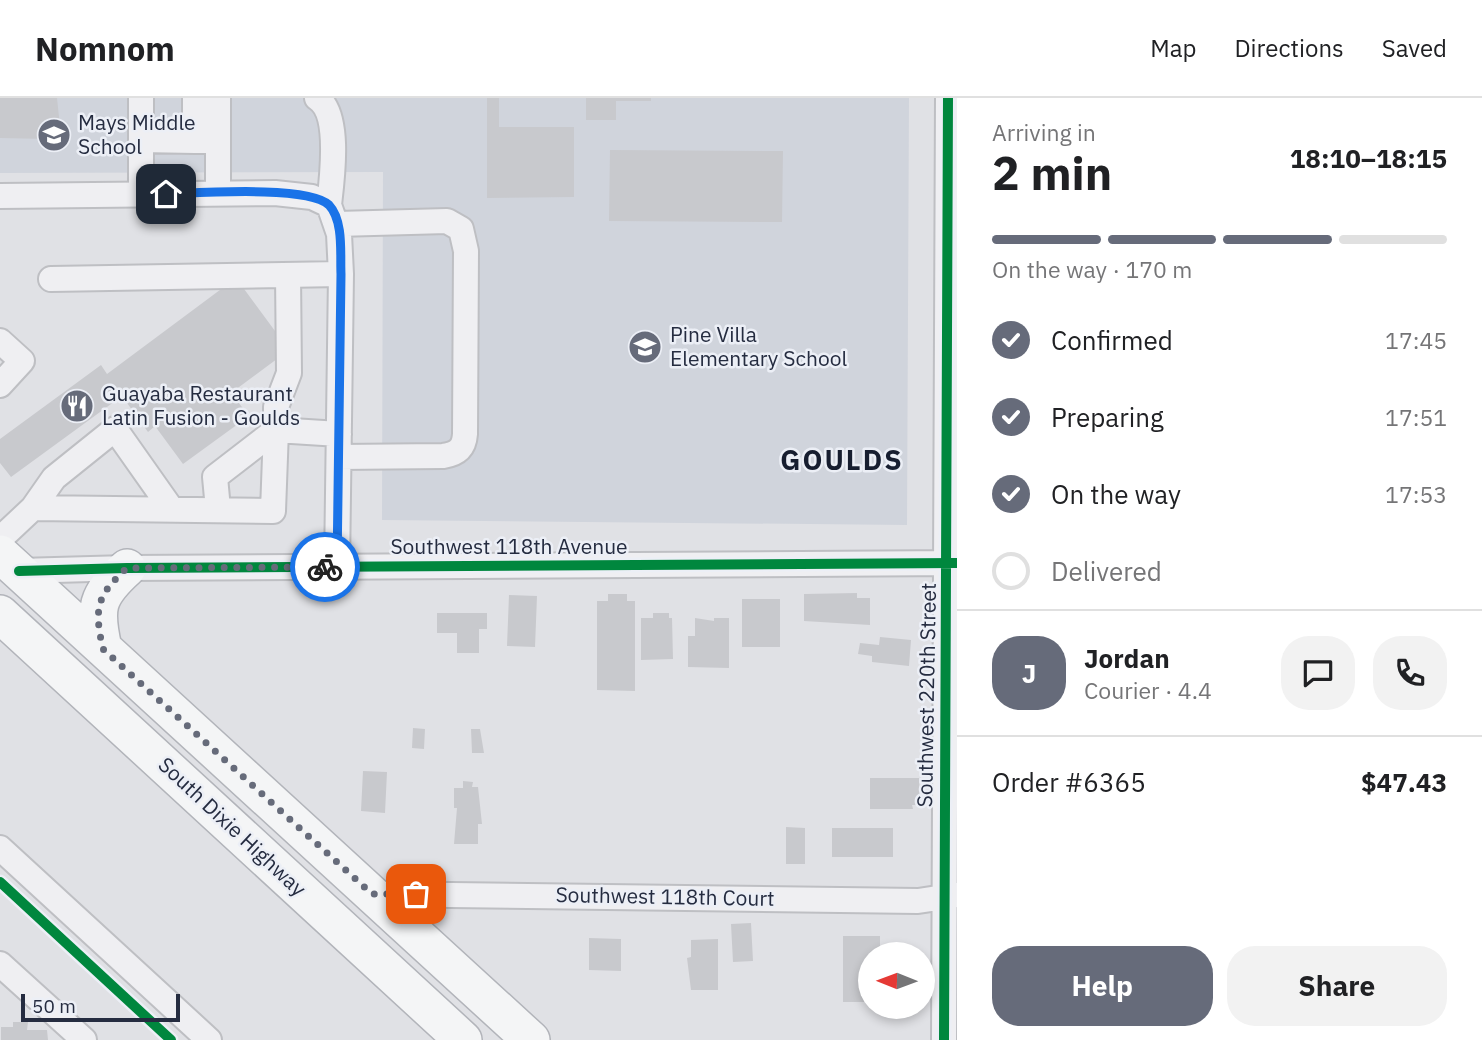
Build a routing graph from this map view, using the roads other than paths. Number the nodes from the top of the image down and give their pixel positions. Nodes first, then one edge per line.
1 (141, 98) edge
2 (195, 98) edge
3 (218, 98) edge
4 (317, 98) edge
5 (948, 98) edge
6 (141, 141) junction
7 (206, 141) junction
8 (218, 193) junction
9 (141, 195) junction
10 (0, 196) edge
11 (333, 214) junction
12 (341, 274) junction
13 (288, 275) junction
14 (51, 279) dead end
15 (0, 341) edge
16 (0, 385) edge
17 (276, 430) junction
18 (339, 445) junction
19 (170, 507) junction
20 (33, 508) junction
21 (218, 509) junction
22 (0, 539) edge
23 (9, 563) edge
24 (952, 563) edge
25 (337, 567) junction
26 (127, 568) junction
27 (0, 614) edge
28 (103, 649) junction
29 (111, 716) junction
30 (0, 848) edge
31 (372, 894) junction
32 (950, 896) edge
33 (369, 954) junction
34 (0, 964) edge
35 (84, 1040) edge
36 (209, 1040) edge
37 (463, 1040) edge
38 (531, 1040) edge
39 (944, 1040) edge

1 - 6 street
2 - 7 street
3 - 7 street
4 - 11 street
5 - 24 street, Southwest 220th Street
6 - 7 street
6 - 9 street
7 - 8 street
8 - 9 street
8 - 11 street
9 - 10 street
11 - 12 street
11 - 18 street
12 - 13 street
12 - 18 street
13 - 14 street
13 - 17 street
15 - 16 street
17 - 18 street
17 - 21 street
17 - 21 street
18 - 25 street
19 - 20 street
19 - 20 street
19 - 21 street
20 - 22 street
23 - 26 street, Southwest 118th Avenue
23 - 28 highway, South Dixie Highway
24 - 25 street, Southwest 118th Avenue
24 - 32 street, Southwest 220th Street
25 - 26 street, Southwest 118th Avenue
26 - 28 highway
27 - 29 highway, South Dixie Highway
28 - 31 highway, South Dixie Highway
29 - 31 highway
29 - 33 highway, South Dixie Highway
30 - 36 street
31 - 32 street, Southwest 118th Court
31 - 33 highway
31 - 38 highway, South Dixie Highway
32 - 39 street, Southwest 220th Street
33 - 37 highway, South Dixie Highway
34 - 35 street

